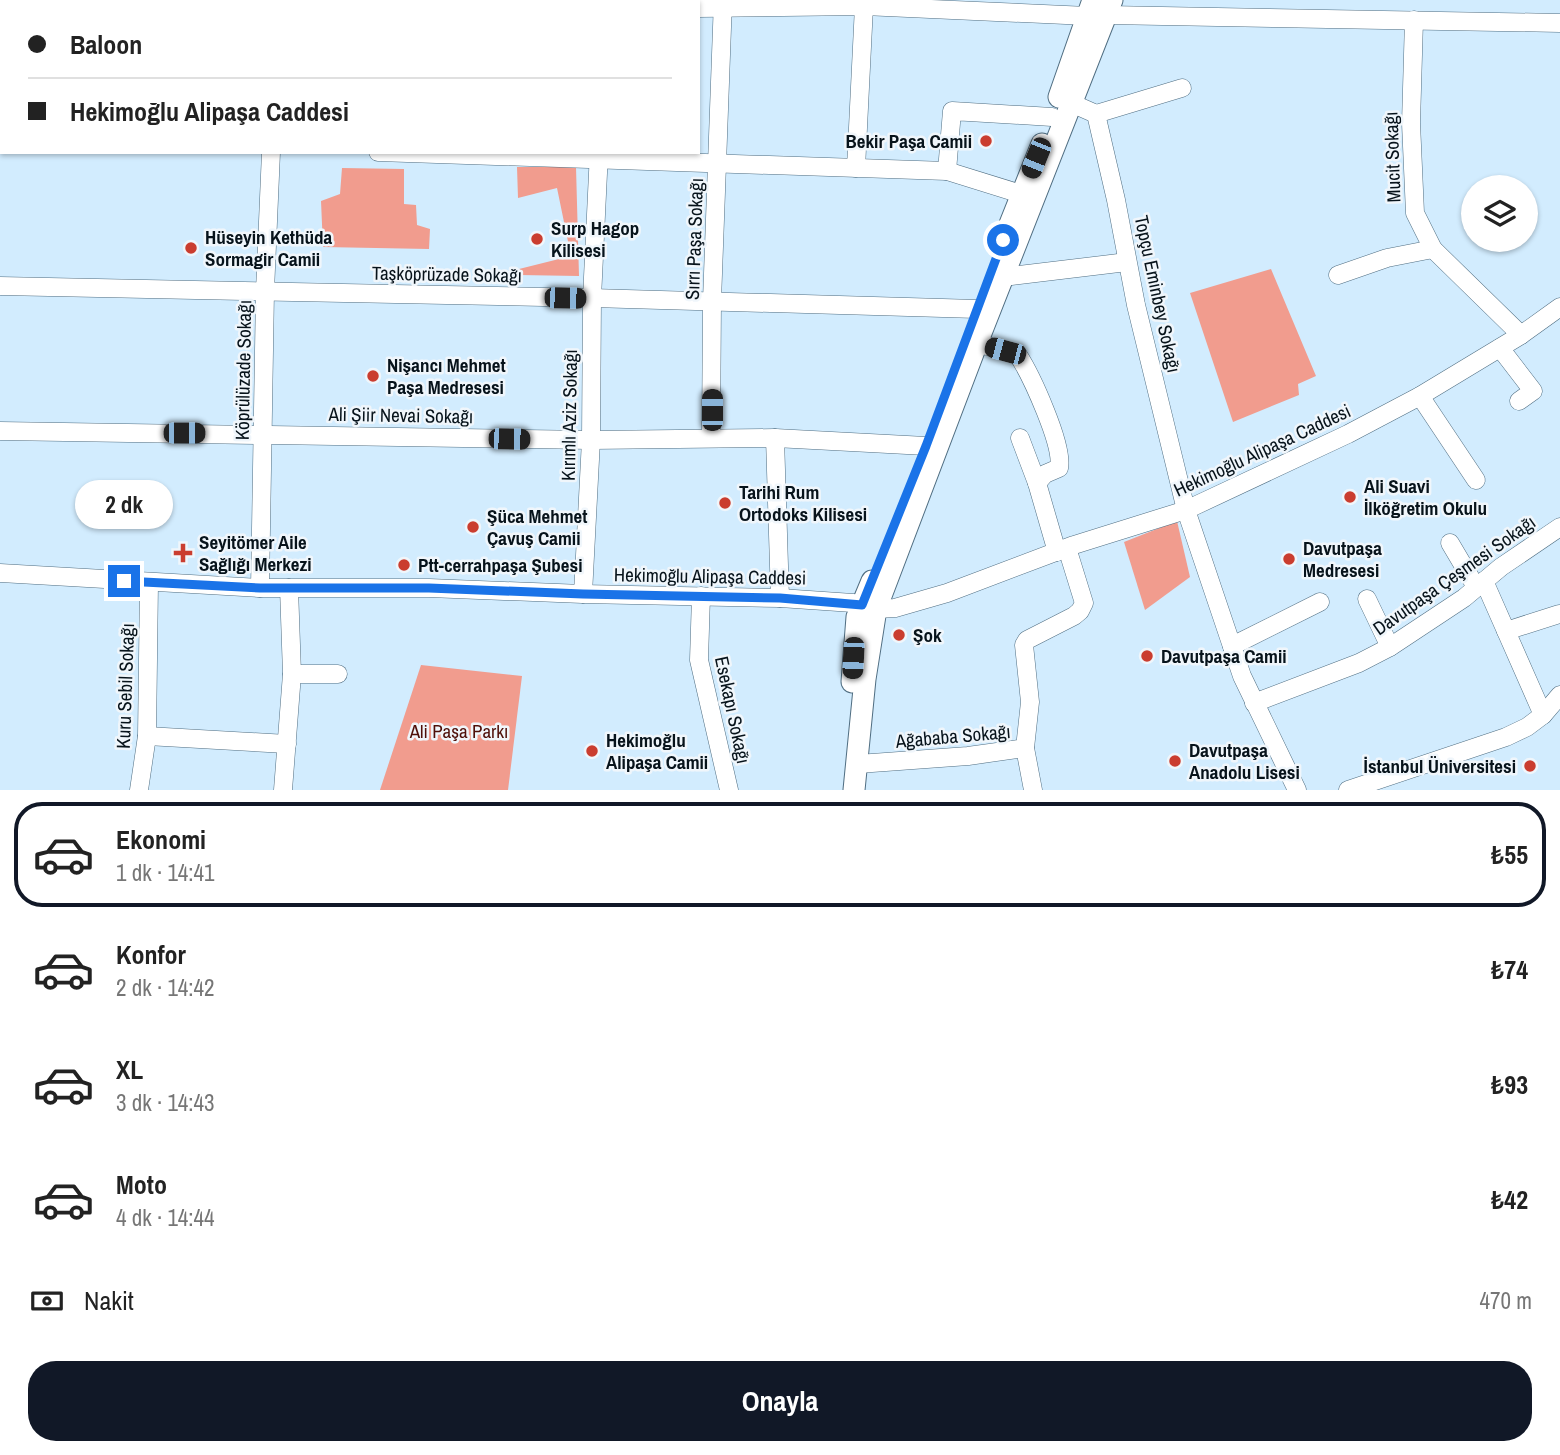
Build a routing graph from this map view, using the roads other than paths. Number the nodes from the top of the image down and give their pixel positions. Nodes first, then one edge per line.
1 (723, 5) edge
2 (864, 6) junction
3 (700, 8) edge
4 (1100, 8) edge
5 (1414, 20) junction
6 (1560, 23) edge
7 (1182, 88) dead end
8 (1071, 103) junction
9 (1096, 114) junction
10 (1052, 117) junction
11 (271, 154) edge
12 (488, 154) edge
13 (599, 156) edge
14 (718, 164) junction
15 (856, 167) junction
16 (947, 171) junction
17 (1021, 194) junction
18 (1433, 249) junction
19 (1127, 262) junction
20 (1338, 275) dead end
21 (1003, 277) junction
22 (0, 286) edge
23 (265, 291) junction
24 (592, 298) junction
25 (712, 301) junction
26 (976, 309) junction
27 (1557, 316) edge
28 (1521, 335) junction
29 (977, 343) junction
30 (1500, 348) junction
31 (1420, 396) junction
32 (1519, 401) dead end
33 (0, 431) edge
34 (263, 434) junction
35 (711, 437) junction
36 (775, 438) junction
37 (1020, 438) dead end
38 (592, 440) junction
39 (926, 446) junction
40 (1476, 480) dead end
41 (1037, 483) junction
42 (1186, 510) junction
43 (1560, 527) edge
44 (1450, 543) dead end
45 (1062, 550) junction
46 (0, 573) edge
47 (149, 583) junction
48 (1480, 584) junction
49 (260, 588) junction
50 (289, 588) junction
51 (583, 594) junction
52 (701, 596) junction
53 (780, 598) junction
54 (1367, 599) dead end
55 (1320, 601) dead end
56 (869, 607) junction
57 (1559, 614) edge
58 (1506, 631) junction
59 (1232, 646) junction
60 (1390, 647) junction
61 (292, 674) junction
62 (338, 674) dead end
63 (1560, 695) edge
64 (1254, 703) junction
65 (1551, 713) edge
66 (147, 736) junction
67 (288, 744) junction
68 (1025, 748) junction
69 (858, 764) junction
70 (139, 790) edge
71 (283, 790) edge
72 (729, 790) edge
73 (842, 790) edge
74 (854, 790) edge
75 (1033, 790) edge
76 (1297, 790) edge
77 (1349, 790) edge

1 - 2 street
1 - 3 street
1 - 14 street, Sırrı Paşa Sokağı
2 - 4 street
2 - 15 street
4 - 5 street
4 - 8 main road
4 - 10 main road
5 - 6 street
5 - 18 street, Mucit Sokağı
7 - 9 street
8 - 9 street
8 - 21 main road
9 - 19 street, Topçu Eminbey Sokağı
10 - 16 street
10 - 17 main road
11 - 23 street, Köprülüzade Sokağı
12 - 13 street
13 - 14 street
13 - 24 street, Kırımlı Aziz Sokağı
14 - 15 street
14 - 25 street, Sırrı Paşa Sokağı
15 - 16 street
16 - 17 street
17 - 26 main road
18 - 20 street
18 - 28 street, Mucit Sokağı
19 - 21 street
19 - 42 street, Topçu Eminbey Sokağı
21 - 29 main road
22 - 23 street, Taşköprüzade Sokağı
23 - 24 street, Taşköprüzade Sokağı
23 - 34 street, Köprülüzade Sokağı
24 - 25 street, Taşköprüzade Sokağı
24 - 38 street, Kırımlı Aziz Sokağı
25 - 26 street, Taşköprüzade Sokağı
25 - 35 street, Sırrı Paşa Sokağı
26 - 39 main road
27 - 28 street, Hekimoğlu Alipaşa Caddesi
28 - 30 street, Hekimoğlu Alipaşa Caddesi
29 - 41 street
29 - 56 main road
30 - 31 street, Hekimoğlu Alipaşa Caddesi
30 - 32 street
31 - 40 street
31 - 42 street, Hekimoğlu Alipaşa Caddesi
33 - 34 street, Ali Şiir Nevai Sokağı
34 - 38 street, Ali Şiir Nevai Sokağı
34 - 49 street, Köprülüzade Sokağı
35 - 36 street, Ali Şiir Nevai Sokağı
35 - 38 street, Ali Şiir Nevai Sokağı
36 - 39 street, Ali Şiir Nevai Sokağı
36 - 53 street
37 - 41 street
38 - 51 street, Kırımlı Aziz Sokağı
39 - 56 main road
41 - 45 street
42 - 45 street, Hekimoğlu Alipaşa Caddesi
42 - 59 street, Topçu Eminbey Sokağı
43 - 48 street, Davutpaşa Çeşmesi Sokağı
44 - 48 street
45 - 56 street, Hekimoğlu Alipaşa Caddesi
45 - 68 street, Ağababa Sokağı
46 - 47 street, Hekimoğlu Alipaşa Caddesi
47 - 49 street, Hekimoğlu Alipaşa Caddesi
47 - 66 street, Kuru Sebil Sokağı
48 - 58 street
48 - 60 street, Davutpaşa Çeşmesi Sokağı
49 - 50 street, Hekimoğlu Alipaşa Caddesi
50 - 51 street, Hekimoğlu Alipaşa Caddesi
50 - 61 street
51 - 52 street, Hekimoğlu Alipaşa Caddesi
52 - 53 street, Hekimoğlu Alipaşa Caddesi
52 - 72 street, Esekapı Sokağı
53 - 56 street, Hekimoğlu Alipaşa Caddesi
54 - 60 street
55 - 59 street
56 - 69 main road
56 - 73 main road
57 - 58 street
58 - 65 street
59 - 64 street, Topçu Eminbey Sokağı
60 - 64 street, Davutpaşa Çeşmesi Sokağı
61 - 62 street
61 - 67 street
63 - 65 street
64 - 76 street, Topçu Eminbey Sokağı
65 - 77 street
66 - 67 street
66 - 70 street, Kuru Sebil Sokağı
67 - 71 street
68 - 69 street, Ağababa Sokağı
68 - 75 street
69 - 74 main road

